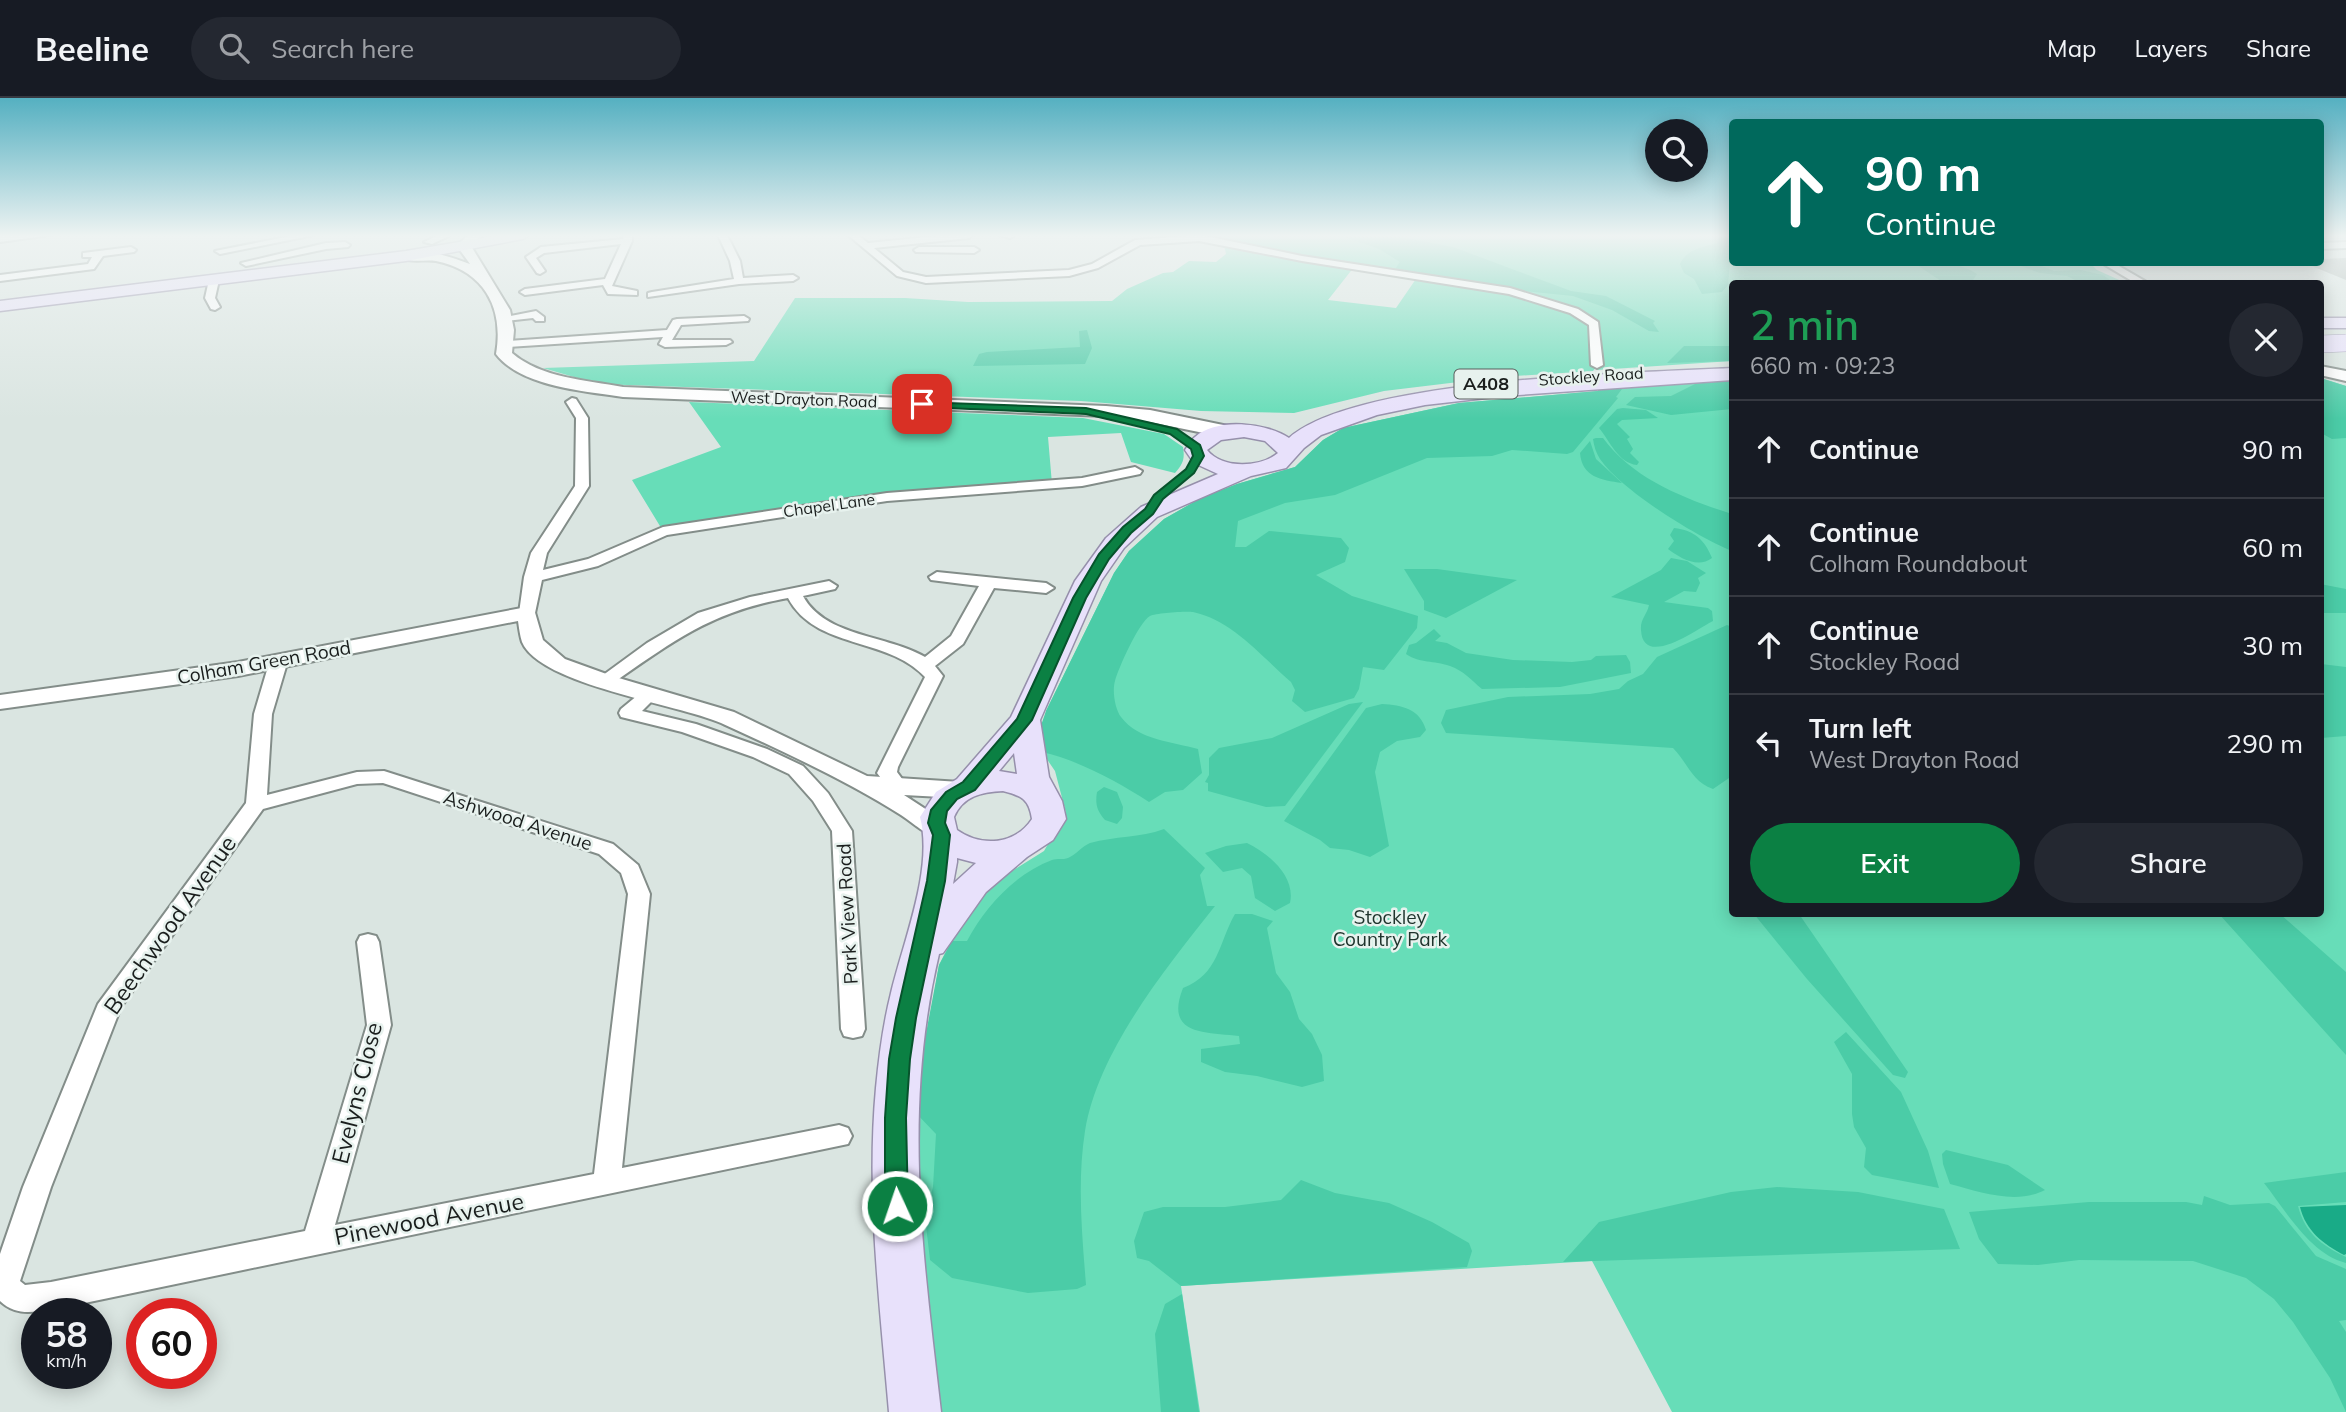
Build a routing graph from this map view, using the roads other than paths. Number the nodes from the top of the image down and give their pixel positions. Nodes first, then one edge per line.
1 (47, 296) edge
2 (68, 296) edge
3 (210, 296) edge
4 (496, 296) edge
5 (1524, 296) edge
6 (0, 304) edge
7 (215, 307) dead end
8 (506, 318) junction
9 (540, 319) dead end
10 (744, 319) dead end
11 (2324, 323) edge
12 (2346, 323) edge
13 (671, 332) junction
14 (2324, 337) edge
15 (2324, 338) edge
16 (2346, 338) edge
17 (726, 342) dead end
18 (2324, 344) edge
19 (2346, 345) edge
20 (517, 356) junction
21 (1597, 365) dead end
22 (1729, 366) edge
23 (2324, 369) edge
24 (2324, 370) edge
25 (2346, 370) edge
26 (1729, 374) edge
27 (2346, 376) edge
28 (572, 402) dead end
29 (1086, 411) junction
30 (1236, 432) junction
31 (1198, 452) junction
32 (1288, 453) junction
33 (1250, 470) junction
34 (1135, 471) dead end
35 (1149, 512) junction
36 (532, 577) junction
37 (936, 578) dead end
38 (989, 582) junction
39 (830, 586) dead end
40 (1046, 588) dead end
41 (794, 593) junction
42 (527, 613) junction
43 (279, 660) junction
44 (926, 664) junction
45 (604, 681) junction
46 (650, 694) junction
47 (0, 702) edge
48 (1024, 720) junction
49 (852, 778) junction
50 (898, 787) junction
51 (965, 788) junction
52 (1043, 796) junction
53 (256, 804) junction
54 (940, 832) junction
55 (1021, 846) junction
56 (368, 942) dead end
57 (920, 960) junction
58 (853, 1029) dead end
59 (839, 1136) dead end
60 (607, 1183) junction
61 (316, 1242) junction
62 (19, 1299) joint
63 (915, 1412) edge

1 - 6 main road
2 - 6 main road
3 - 7 street
4 - 8 main road
5 - 21 street
8 - 9 street
8 - 20 main road
10 - 13 street
11 - 12 main road
13 - 17 street
13 - 20 street
14 - 16 main road, bridge
15 - 19 street
18 - 19 main road, bridge
20 - 29 main road, West Drayton Road
22 - 30 main road, Stockley Road / A408
23 - 25 street
24 - 27 street
26 - 32 main road, Stockley Road / A408
28 - 36 street
29 - 30 main road, West Drayton Road
29 - 31 main road, West Drayton Road
30 - 31 main road, Stockley Road
30 - 32 main road
31 - 33 main road
31 - 35 main road
32 - 33 main road, Stockley Road
33 - 35 main road
34 - 36 street, Chapel Lane
35 - 48 main road
36 - 42 street
37 - 38 street
38 - 40 street
38 - 44 street
39 - 41 street
41 - 44 street
41 - 45 street
42 - 43 street, Colham Green Road
42 - 45 street
43 - 47 street, Colham Green Road
43 - 53 street
44 - 50 street
45 - 46 street
46 - 49 street
46 - 58 street, Park View Road
48 - 51 main road
48 - 52 main road
49 - 50 street
49 - 54 street
50 - 51 street
51 - 52 main road
51 - 54 main road
52 - 55 main road
53 - 60 street, Ashwood Avenue
53 - 62 street, Beechwood Avenue
54 - 55 main road
54 - 57 main road
55 - 57 main road
56 - 61 street, Evelyns Close
57 - 63 main road
59 - 60 street, Pinewood Avenue
60 - 61 street, Pinewood Avenue
61 - 62 street, Pinewood Avenue

